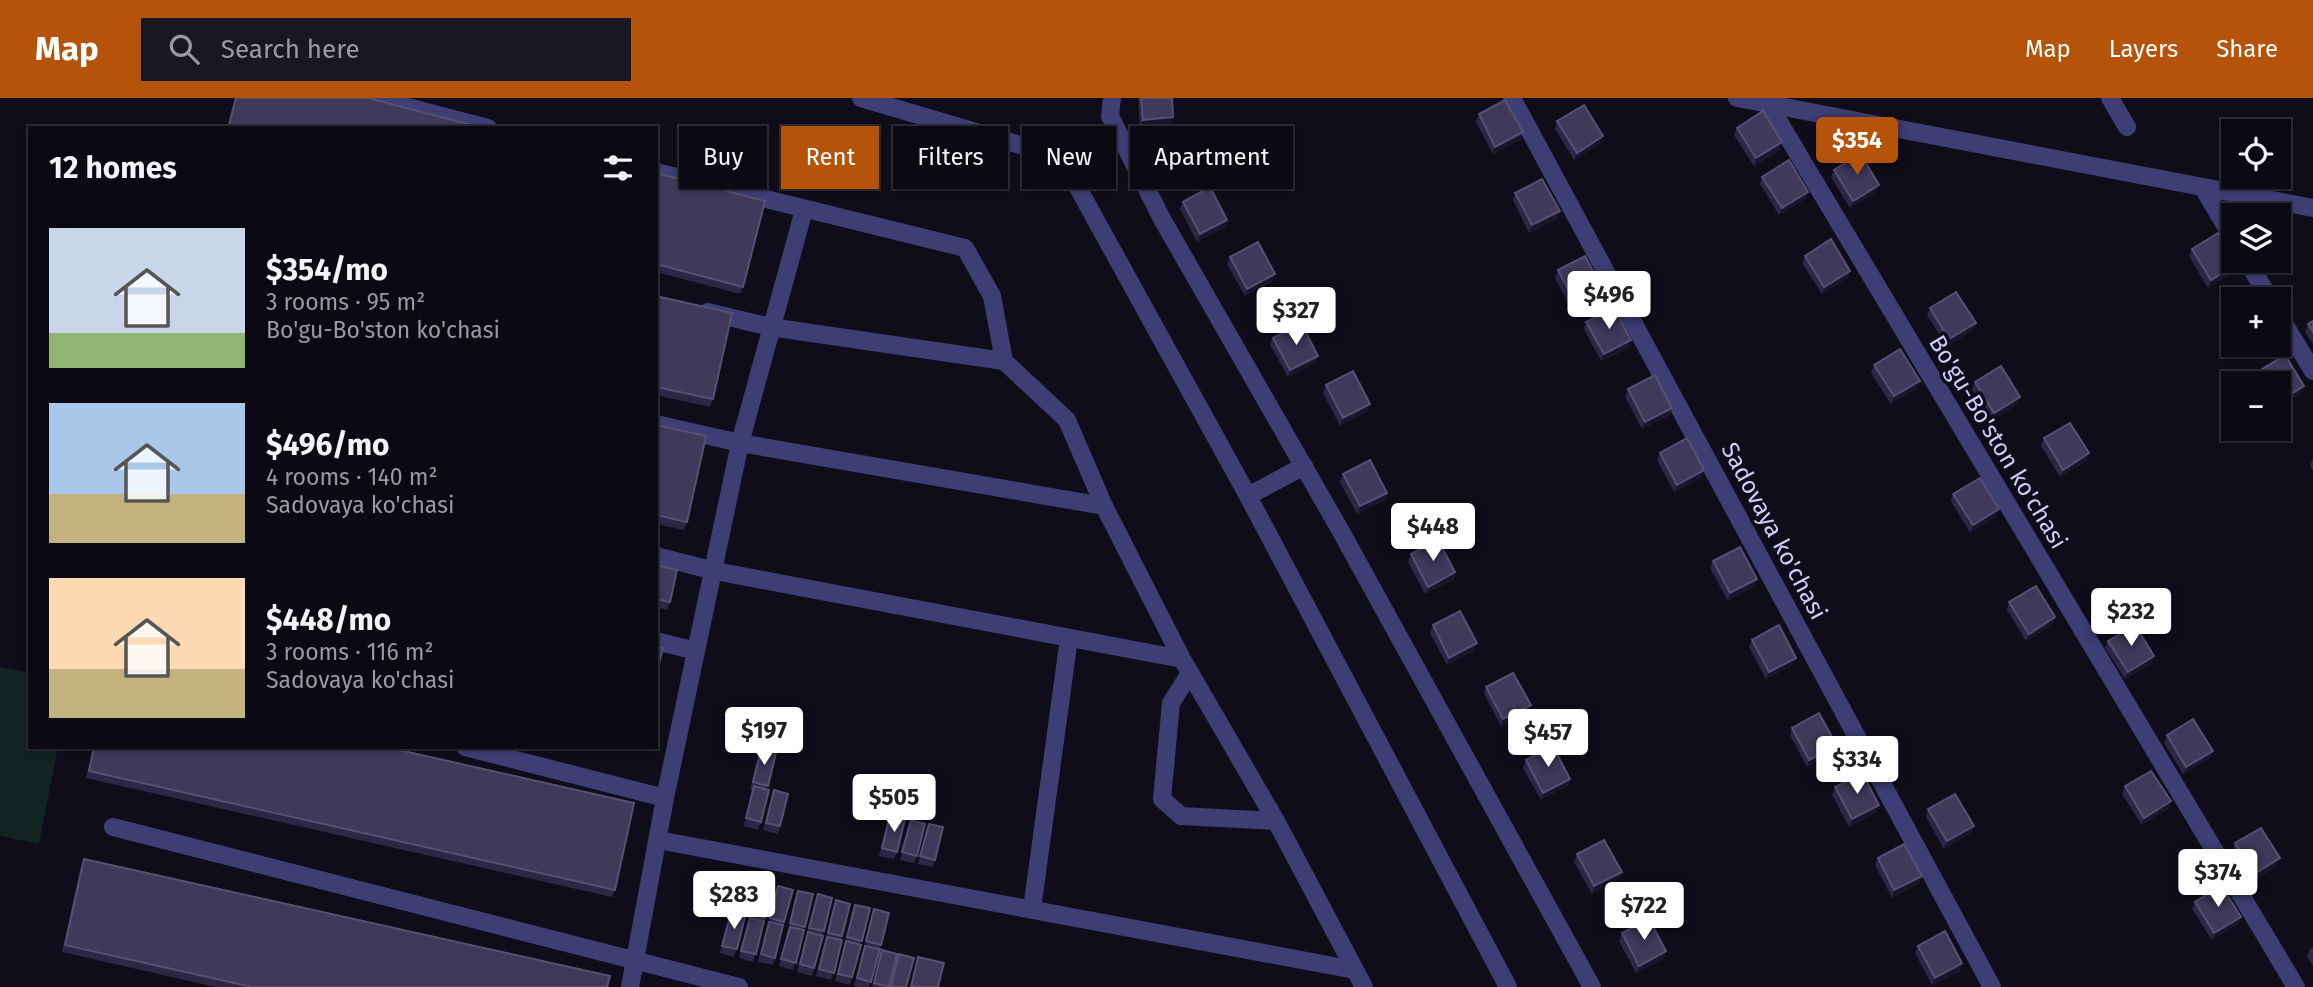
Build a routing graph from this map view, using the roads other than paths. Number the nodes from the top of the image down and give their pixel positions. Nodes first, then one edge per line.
1 (373, 98) edge
2 (861, 98) edge
3 (1112, 98) edge
4 (1513, 98) edge
5 (1737, 98) edge
6 (2110, 98) edge
7 (1767, 102) junction
8 (480, 126) edge
9 (2127, 127) dead end
10 (658, 173) edge
11 (2203, 188) junction
12 (2313, 208) edge
13 (804, 210) junction
14 (2221, 218) edge
15 (694, 309) edge
16 (770, 327) junction
17 (2291, 335) edge
18 (1004, 361) junction
19 (2313, 371) edge
20 (658, 424) edge
21 (740, 443) junction
22 (1304, 466) junction
23 (1248, 496) junction
24 (1104, 506) junction
25 (658, 557) edge
26 (715, 571) junction
27 (1069, 638) junction
28 (658, 642) edge
29 (696, 651) junction
30 (1186, 666) junction
31 (473, 749) edge
32 (665, 798) junction
33 (1276, 821) junction
34 (113, 827) dead end
35 (658, 840) junction
36 (1032, 909) junction
37 (635, 959) junction
38 (1355, 971) junction
39 (630, 987) edge
40 (739, 987) edge
41 (1364, 987) edge
42 (1508, 987) edge
43 (1592, 987) edge
44 (1992, 987) edge
45 (2296, 987) edge

1 - 8 street
2 - 23 street
3 - 22 street
4 - 44 street, Sadovaya ko'chasi
5 - 7 street
6 - 9 street
7 - 11 street
7 - 45 street, Bo'gu-Bo'ston ko'chasi
10 - 13 street
11 - 12 street
11 - 14 street
13 - 16 street
13 - 18 street
15 - 16 street
16 - 18 street
16 - 21 street
17 - 19 street
18 - 24 street
20 - 21 street
21 - 24 street
21 - 26 street
22 - 23 street
22 - 43 street
23 - 42 street
24 - 30 street
25 - 26 street
26 - 27 street
26 - 29 street
27 - 30 street
27 - 36 street
28 - 29 street
29 - 32 street
30 - 33 street
30 - 33 street
31 - 32 street
32 - 35 street
33 - 38 street
34 - 37 street
35 - 36 street
35 - 37 street
36 - 38 street
37 - 39 street
37 - 40 street
38 - 41 street

